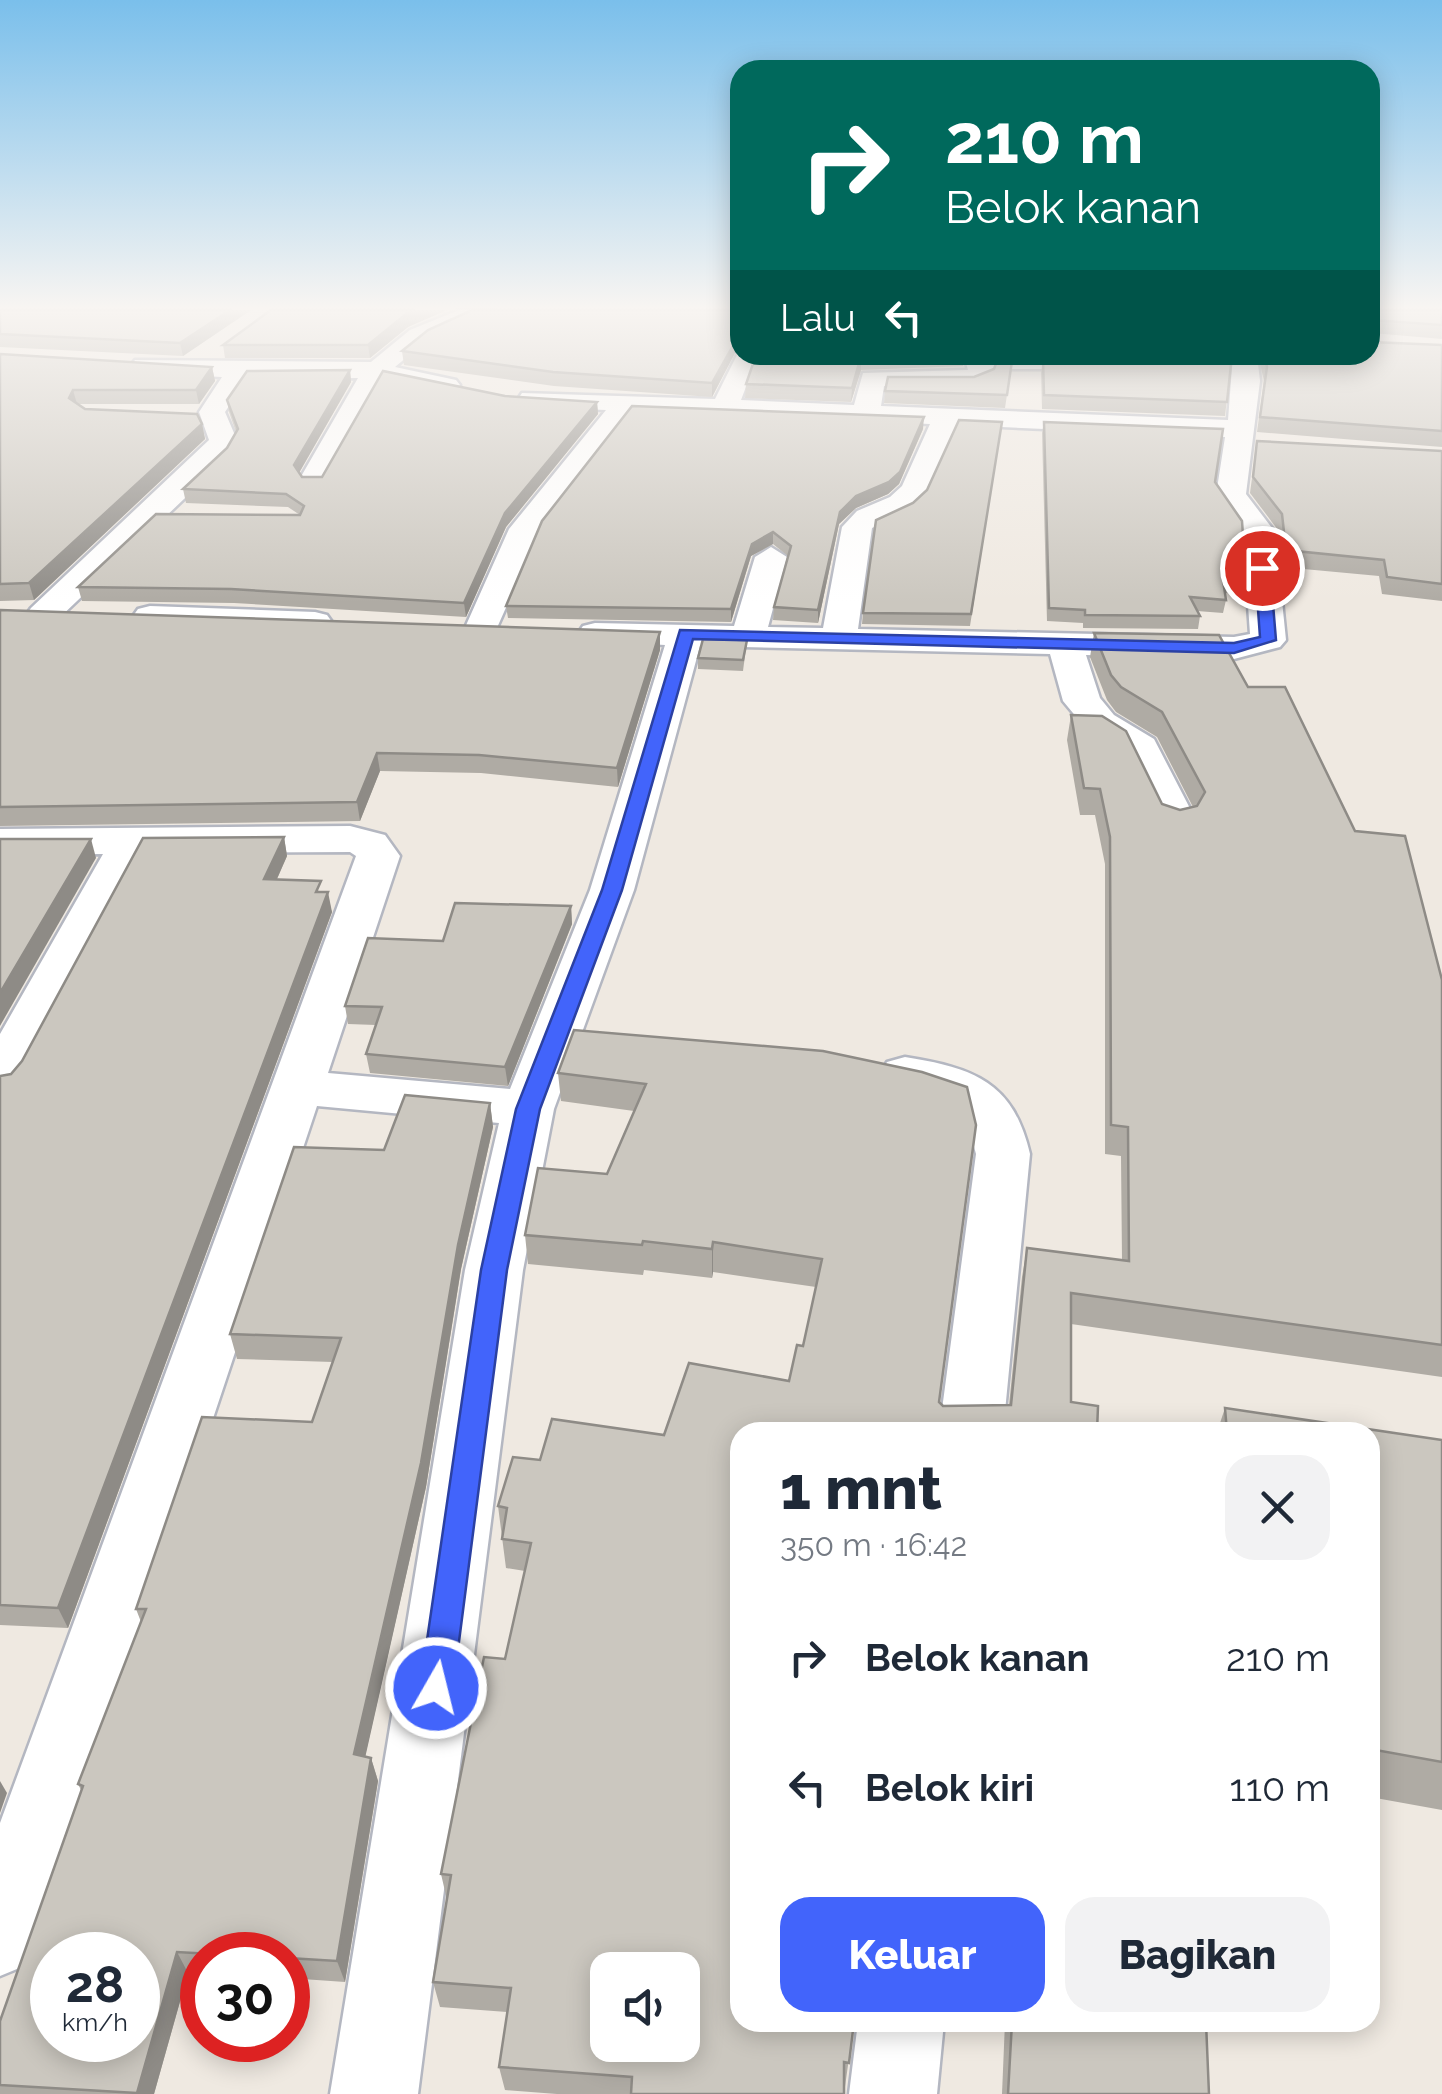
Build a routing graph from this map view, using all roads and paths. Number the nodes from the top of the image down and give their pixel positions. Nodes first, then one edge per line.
1 (218, 408) edge
2 (353, 408) edge
3 (622, 408) edge
4 (755, 408) edge
5 (867, 408) edge
6 (1247, 408) edge
7 (866, 414) junction
8 (178, 416) edge
9 (213, 417) junction
10 (946, 418) junction
11 (1246, 439) junction
12 (314, 480) edge
13 (150, 514) junction
14 (190, 516) edge
15 (771, 556) dead end
16 (344, 624) edge
17 (518, 632) edge
18 (555, 633) edge
19 (686, 634) junction
20 (749, 634) junction
21 (839, 639) junction
22 (1065, 644) junction
23 (1175, 820) edge
24 (132, 840) junction
25 (0, 842) edge
26 (854, 1066) edge
27 (0, 1079) edge
28 (297, 1087) junction
29 (528, 1109) junction
30 (972, 1422) edge
31 (0, 1935) edge
32 (900, 2032) edge
33 (374, 2094) edge
34 (893, 2094) edge

1 - 9 street
2 - 12 street
3 - 17 street
4 - 7 street
5 - 7 street
6 - 11 street
7 - 10 street
8 - 9 street
9 - 13 street
10 - 11 street
10 - 21 street
11 - 22 street
13 - 14 street
13 - 16 street
15 - 20 street
18 - 19 street
19 - 20 street
19 - 29 street
20 - 21 street
21 - 22 street
22 - 23 street
24 - 25 street
24 - 27 street
24 - 28 street
26 - 30 street
28 - 29 street
28 - 31 street
29 - 33 street
32 - 34 street

